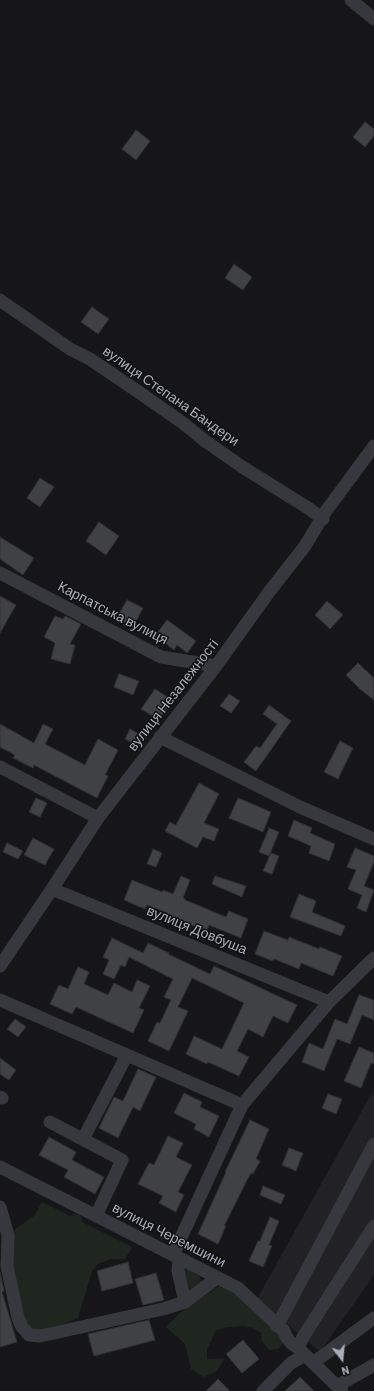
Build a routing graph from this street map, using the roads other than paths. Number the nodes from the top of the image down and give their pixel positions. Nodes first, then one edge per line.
1 (351, 0) edge
2 (374, 19) edge
3 (0, 300) edge
4 (374, 446) edge
5 (323, 519) junction
6 (0, 573) edge
7 (216, 666) junction
8 (160, 738) junction
9 (0, 767) edge
10 (98, 818) junction
11 (374, 839) edge
12 (52, 889) junction
13 (374, 958) edge
14 (0, 966) edge
15 (0, 1000) edge
16 (329, 1002) junction
17 (127, 1055) junction
18 (242, 1105) junction
19 (50, 1122) dead end
20 (83, 1140) junction
21 (374, 1144) edge
22 (0, 1167) edge
23 (0, 1207) edge
24 (96, 1216) junction
25 (374, 1226) edge
26 (176, 1257) junction
27 (217, 1278) junction
28 (185, 1302) junction
29 (374, 1318) edge
30 (277, 1326) junction
31 (305, 1355) junction
32 (374, 1365) edge
33 (339, 1388) edge
34 (263, 1391) edge

1 - 2 street
3 - 5 street, вулиця Степана Бандери
4 - 5 street, вулиця Незалежності
5 - 7 street, вулиця Незалежності
6 - 7 street, Карпатська вулиця
7 - 8 street, вулиця Незалежності
8 - 10 street, вулиця Незалежності
8 - 11 street
9 - 10 street
10 - 12 street, вулиця Незалежності
12 - 14 street, вулиця Незалежності
12 - 16 street, вулиця Довбуша
13 - 16 street
15 - 17 street
16 - 18 street
17 - 18 street
17 - 20 street
18 - 26 street
19 - 20 street
20 - 24 street
21 - 30 street
22 - 24 street, вулиця Черемшини
23 - 28 street
24 - 26 street, вулиця Черемшини
25 - 31 street
26 - 27 street, вулиця Черемшини
26 - 28 street
27 - 28 street
27 - 30 street, вулиця Черемшини
29 - 31 street
30 - 31 street, вулиця Черемшини
31 - 33 street, вулиця Черемшини
31 - 34 street
32 - 33 street

